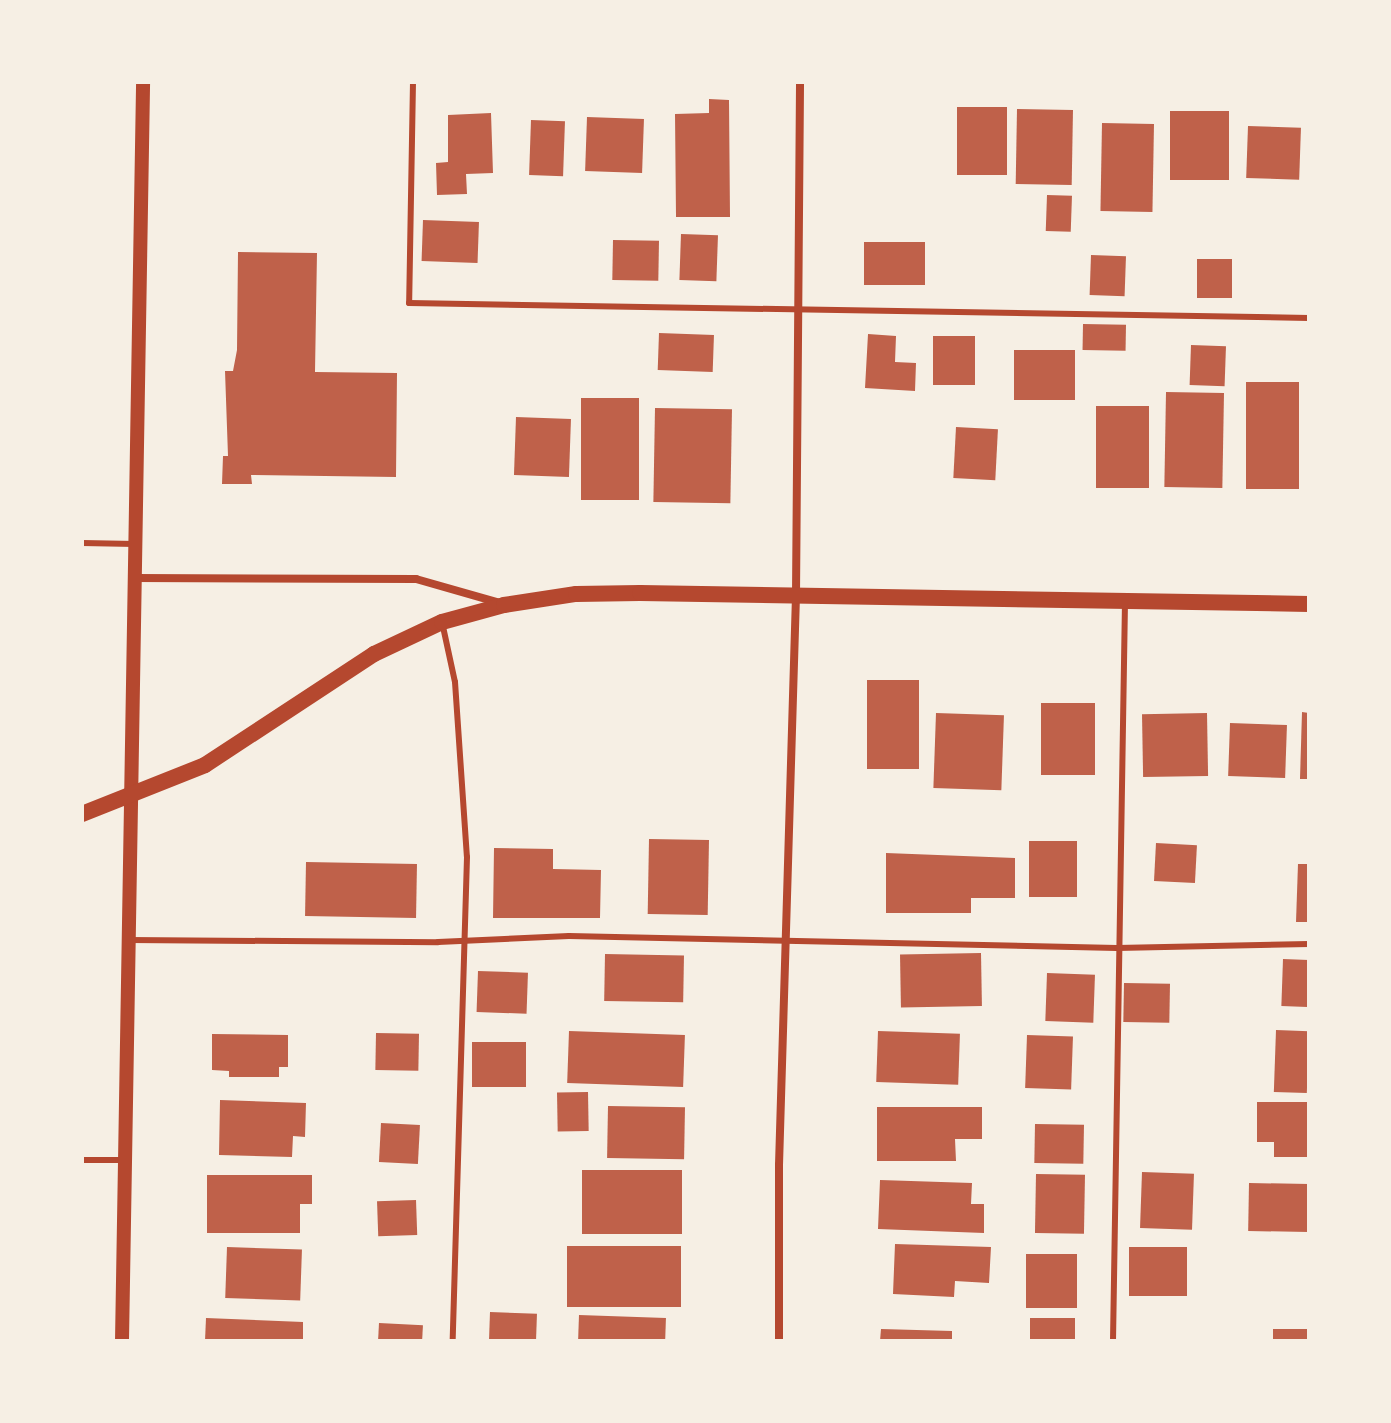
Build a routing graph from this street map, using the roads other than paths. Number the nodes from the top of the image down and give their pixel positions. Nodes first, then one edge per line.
1 (143, 82) edge
2 (413, 82) edge
3 (800, 82) edge
4 (798, 309) junction
5 (1309, 318) edge
6 (82, 543) edge
7 (135, 544) junction
8 (134, 578) junction
9 (796, 595) junction
10 (1125, 602) junction
11 (1309, 604) edge
12 (504, 605) junction
13 (442, 622) junction
14 (131, 797) junction
15 (82, 814) edge
16 (464, 939) junction
17 (128, 940) junction
18 (786, 941) junction
19 (1309, 944) edge
20 (1117, 948) junction
21 (82, 1160) edge
22 (126, 1160) junction
23 (122, 1341) edge
24 (453, 1341) edge
25 (779, 1341) edge
26 (1113, 1341) edge

1 - 7 street
2 - 4 lane
3 - 4 street
4 - 5 lane
4 - 9 street
6 - 7 lane
7 - 8 street
8 - 12 street
8 - 14 street
9 - 10 main road
9 - 12 main road
9 - 18 street
10 - 11 main road
10 - 20 lane
12 - 13 main road
13 - 14 main road
13 - 16 lane
14 - 15 main road
14 - 17 street
16 - 17 lane
16 - 18 lane
16 - 24 lane
17 - 22 street
18 - 20 lane
18 - 25 street
19 - 20 lane
20 - 26 lane
21 - 22 lane
22 - 23 street

